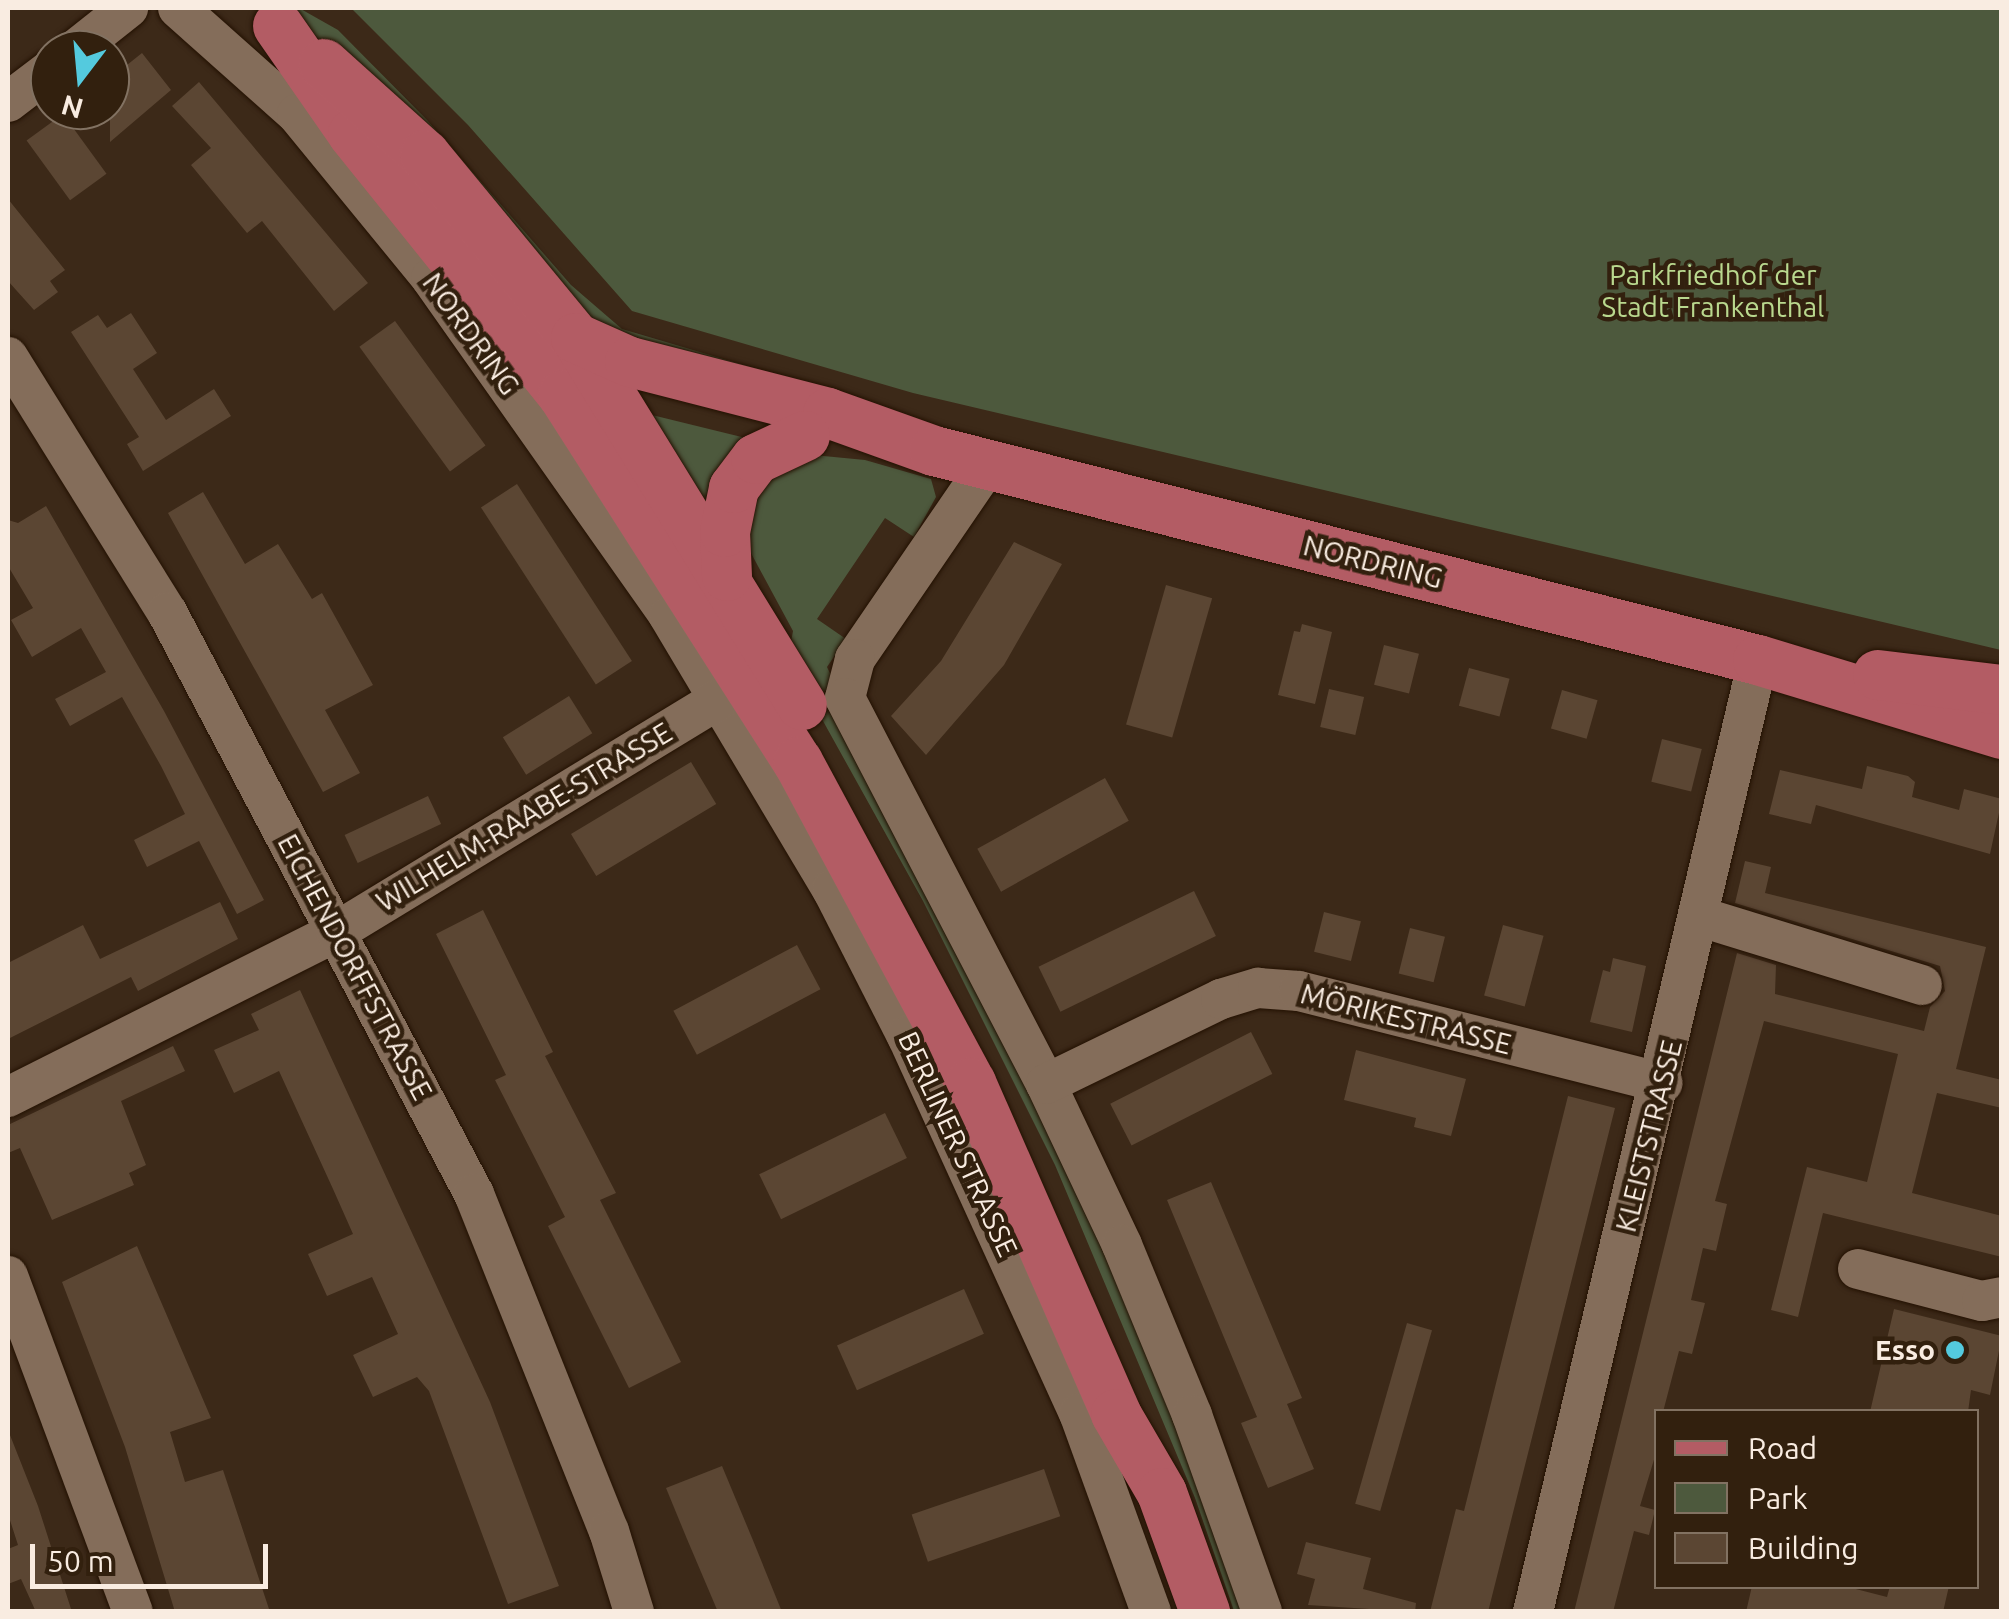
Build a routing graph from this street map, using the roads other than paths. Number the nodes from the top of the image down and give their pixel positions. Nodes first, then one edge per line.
1 (128, 8) edge
2 (178, 8) edge
3 (269, 17) edge
4 (100, 30) edge
5 (30, 85) edge
6 (8, 102) edge
7 (556, 349) junction
8 (8, 357) edge
9 (613, 392) junction
10 (805, 436) junction
11 (934, 451) junction
12 (987, 466) junction
13 (727, 576) junction
14 (1758, 660) junction
15 (753, 689) junction
16 (2002, 690) edge
17 (2002, 734) edge
18 (1700, 917) junction
19 (336, 932) junction
20 (1922, 985) dead end
21 (1663, 1083) junction
22 (1046, 1084) junction
23 (8, 1098) edge
24 (1858, 1269) dead end
25 (8, 1276) edge
26 (2002, 1297) edge
27 (133, 1612) edge
28 (634, 1612) edge
29 (1151, 1612) edge
30 (1206, 1612) edge
31 (1262, 1612) edge
32 (1533, 1612) edge

1 - 4 street
2 - 15 street, NORDRING
3 - 7 main road, NORDRING
5 - 6 street
7 - 9 main road, NORDRING
7 - 11 main road, NORDRING
7 - 15 main road, NORDRING
8 - 19 street, EICHENDORFFSTRASSE
9 - 10 main road, NORDRING
9 - 13 main road
10 - 11 main road, NORDRING
10 - 13 main road
11 - 12 main road, NORDRING
12 - 14 main road, NORDRING
12 - 22 street
13 - 15 main road
14 - 16 main road, NORDRING
14 - 17 main road, NORDRING
14 - 18 street, KLEISTSTRASSE
15 - 19 street, WILHELM-RAABE-STRASSE
15 - 29 street, BERLINER STRASSE
15 - 30 main road
18 - 20 street
18 - 21 street, KLEISTSTRASSE
19 - 23 street, WILHELM-RAABE-STRASSE
19 - 28 street, EICHENDORFFSTRASSE
21 - 22 street, MÖRIKESTRASSE
21 - 32 street, KLEISTSTRASSE
22 - 31 street
24 - 26 street
25 - 27 street

